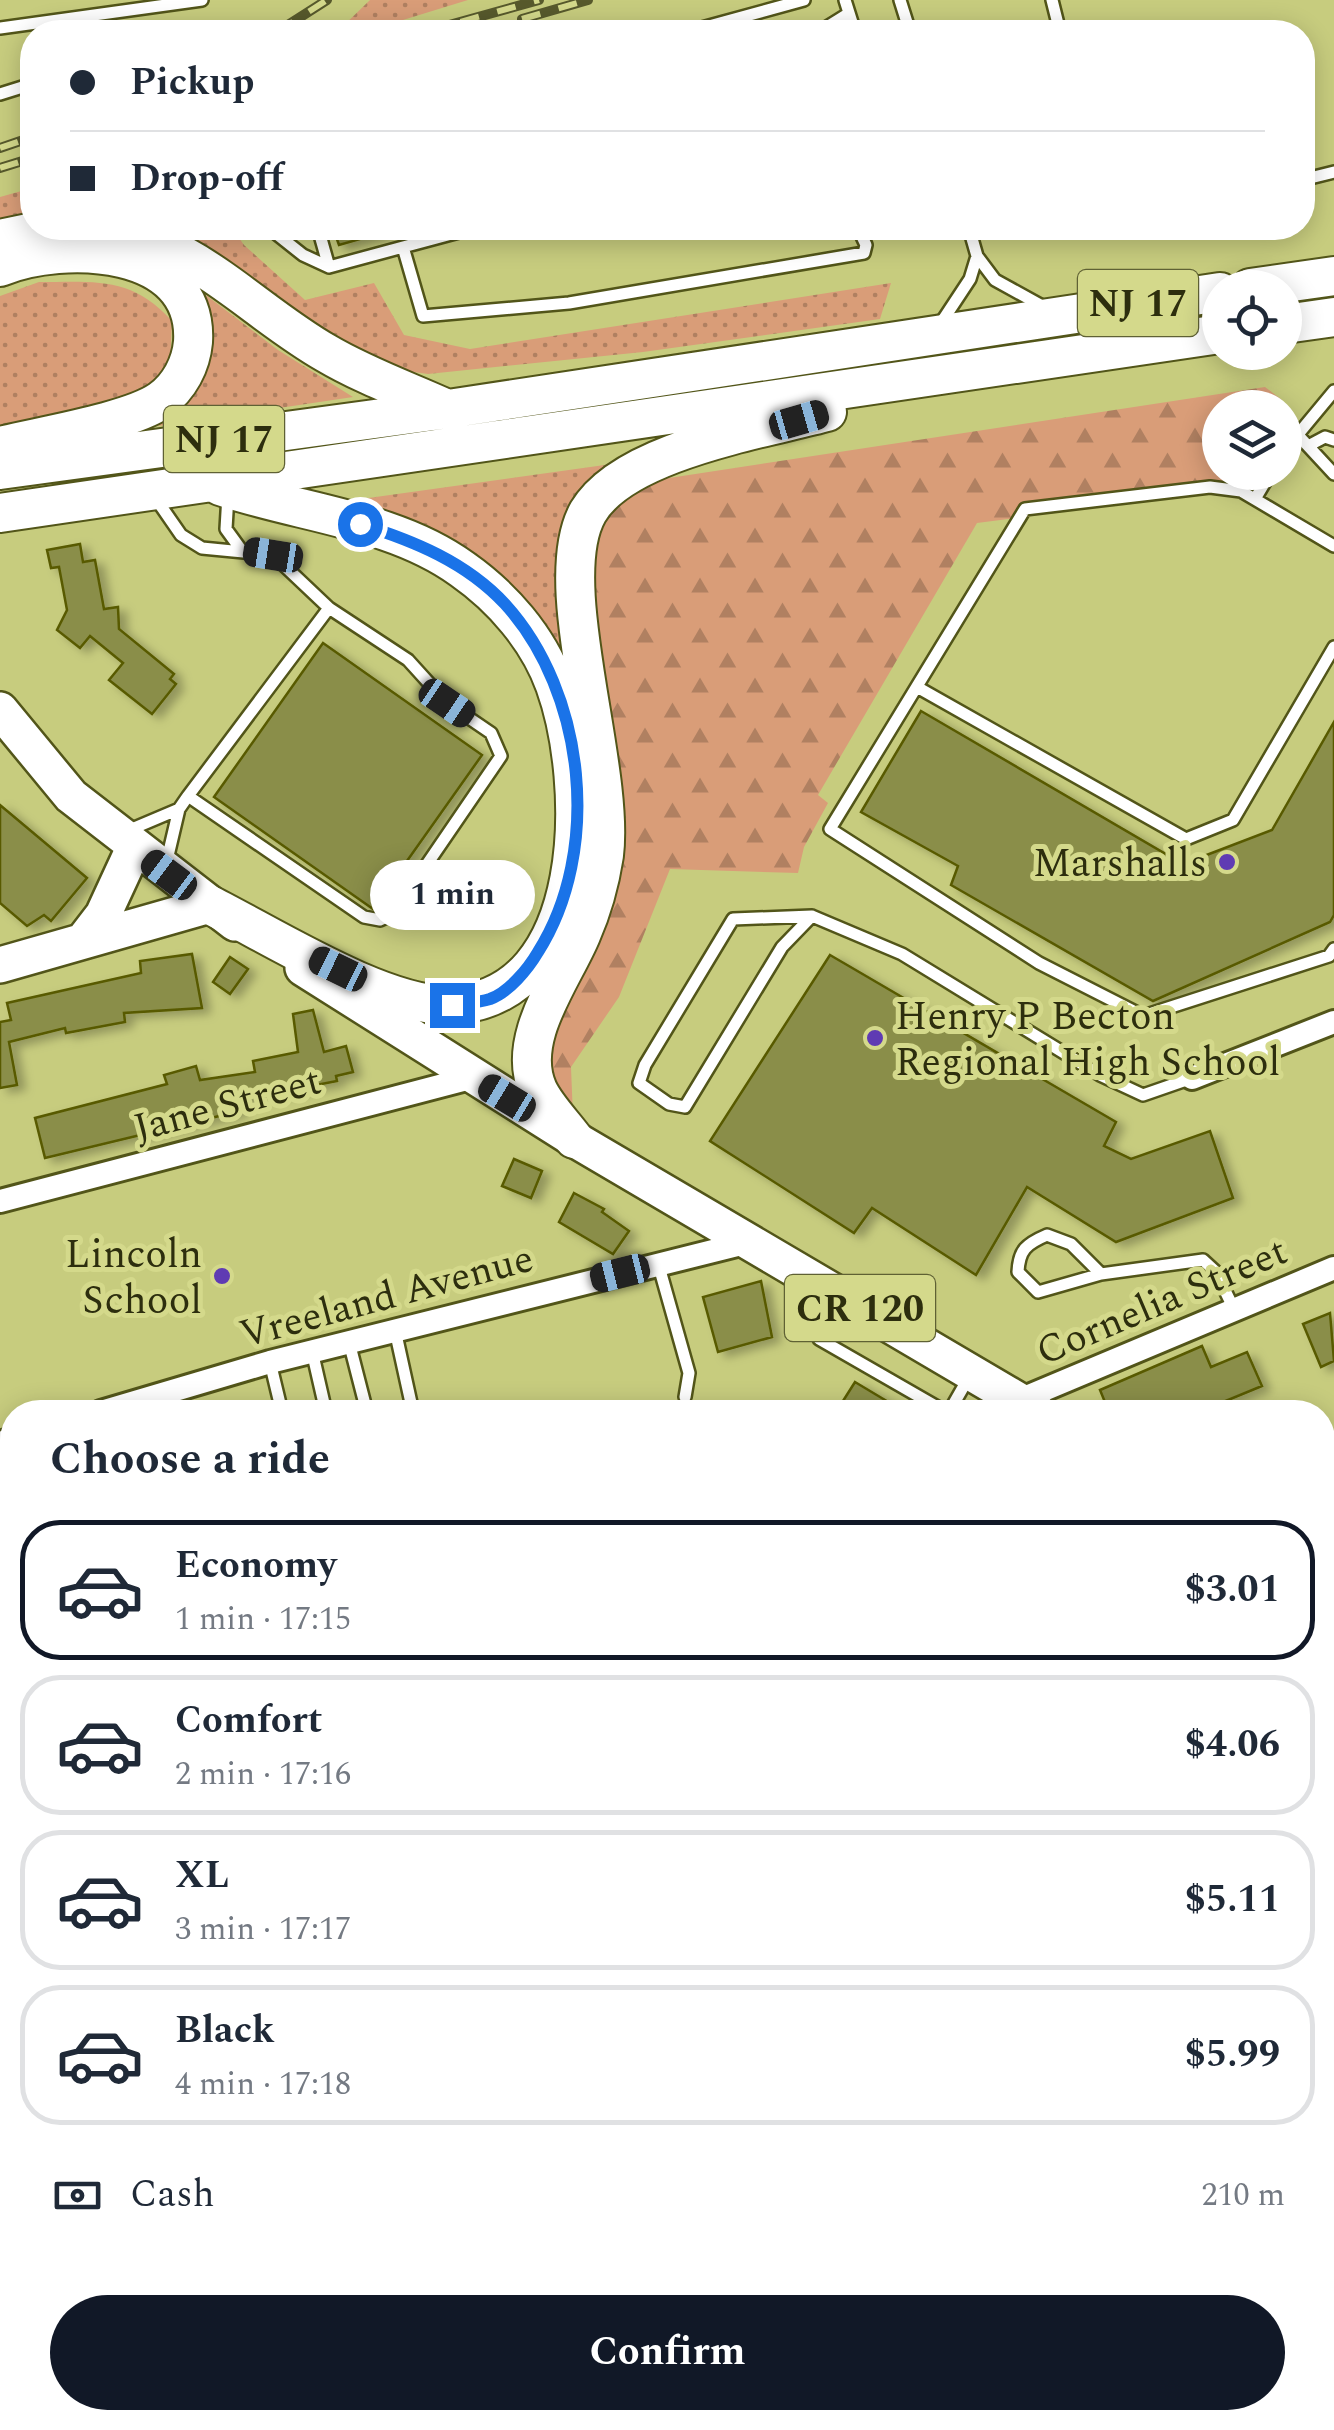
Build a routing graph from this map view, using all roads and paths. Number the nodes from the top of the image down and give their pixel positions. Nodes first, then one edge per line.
1 (202, 0) edge
2 (804, 0) edge
3 (845, 0) edge
4 (848, 14) junction
5 (58, 20) edge
6 (731, 20) edge
7 (839, 20) edge
8 (850, 20) edge
9 (152, 240) edge
10 (285, 240) edge
11 (322, 240) edge
12 (429, 240) edge
13 (864, 240) edge
14 (972, 240) edge
15 (403, 247) junction
16 (977, 256) junction
17 (0, 267) edge
18 (330, 267) junction
19 (1334, 276) edge
20 (1302, 281) edge
21 (1202, 294) edge
22 (1056, 314) junction
23 (1334, 317) edge
24 (1302, 322) edge
25 (935, 333) junction
26 (1202, 337) edge
27 (971, 370) junction
28 (1334, 391) edge
29 (448, 409) junction
30 (1302, 426) edge
31 (1302, 440) edge
32 (1334, 440) edge
33 (0, 446) edge
34 (1308, 446) junction
35 (0, 470) edge
36 (1334, 474) edge
37 (218, 486) junction
38 (150, 490) junction
39 (1260, 490) edge
40 (1255, 499) junction
41 (0, 513) edge
42 (1334, 546) edge
43 (242, 550) junction
44 (329, 608) junction
45 (1334, 647) edge
46 (917, 687) junction
47 (0, 710) edge
48 (188, 796) junction
49 (179, 809) junction
50 (125, 841) junction
51 (169, 875) junction
52 (210, 905) junction
53 (812, 916) junction
54 (83, 941) junction
55 (1334, 948) edge
56 (3, 958) edge
57 (1334, 1022) edge
58 (474, 1078) junction
59 (1192, 1078) joint
60 (574, 1139) junction
61 (0, 1202) edge
62 (750, 1242) junction
63 (658, 1263) junction
64 (1334, 1268) edge
65 (1101, 1274) junction
66 (840, 1296) junction
67 (1234, 1308) junction
68 (395, 1330) junction
69 (349, 1342) junction
70 (312, 1351) junction
71 (270, 1362) junction
72 (972, 1374) junction
73 (685, 1397) dead end
74 (142, 1400) edge
75 (279, 1400) edge
76 (323, 1400) edge
77 (365, 1400) edge
78 (410, 1400) edge
79 (926, 1400) edge
80 (955, 1400) edge
81 (1015, 1400) edge
82 (1042, 1400) edge

1 - 5 lane
2 - 6 lane
3 - 4 lane
4 - 7 lane
4 - 8 lane
9 - 29 highway
10 - 18 lane
11 - 18 lane
12 - 15 lane
13 - 15 lane
14 - 16 lane
15 - 18 lane
16 - 22 lane
16 - 25 lane
17 - 33 highway
19 - 20 highway, NJ 17
21 - 22 highway, NJ 17
22 - 25 highway, NJ 17
23 - 24 highway
25 - 29 highway, NJ 17
26 - 27 highway, NJ 17
27 - 37 highway, NJ 17
27 - 60 highway
28 - 30 lane
29 - 35 highway, NJ 17
31 - 34 lane
32 - 34 lane
34 - 36 lane
37 - 38 highway, NJ 17
37 - 43 lane
37 - 52 highway
38 - 41 highway, NJ 17
38 - 43 lane
39 - 40 lane
40 - 42 lane
40 - 46 lane
43 - 44 lane
44 - 48 lane
44 - 48 lane
45 - 46 lane
46 - 55 lane
47 - 50 main road
48 - 49 lane
49 - 50 lane
49 - 51 lane
50 - 51 main road
50 - 54 main road
51 - 52 main road
52 - 54 main road
52 - 58 main road, CR 120
53 - 53 lane
53 - 59 lane
54 - 56 main road
57 - 59 street
58 - 60 main road, CR 120
58 - 61 street, Jane Street
60 - 62 main road, CR 120
62 - 63 street, Vreeland Avenue
62 - 66 main road, CR 120
63 - 68 street, Vreeland Avenue
63 - 73 lane
64 - 67 street, Cornelia Street
65 - 65 lane
65 - 67 lane
66 - 72 main road, CR 120
66 - 79 lane
67 - 82 street, Cornelia Street
68 - 69 street, Vreeland Avenue
68 - 78 lane
69 - 70 street, Vreeland Avenue
69 - 77 lane
70 - 71 street, Vreeland Avenue
70 - 76 lane
71 - 74 street, Vreeland Avenue
71 - 75 lane
72 - 80 lane
72 - 81 main road, CR 120

